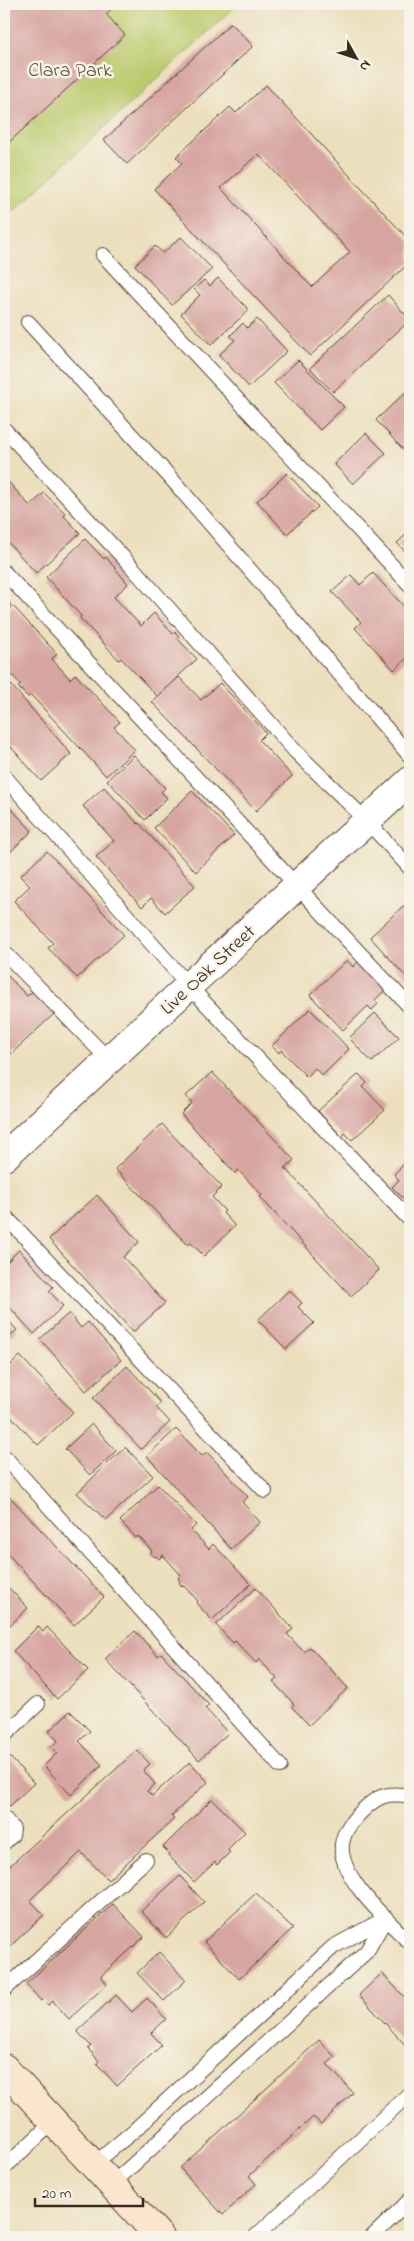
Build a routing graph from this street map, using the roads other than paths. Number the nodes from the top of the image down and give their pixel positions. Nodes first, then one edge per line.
1 (103, 255) dead end
2 (28, 322) dead end
3 (4, 429) edge
4 (4, 572) edge
5 (410, 585) edge
6 (410, 756) edge
7 (4, 776) edge
8 (410, 781) edge
9 (367, 821) junction
10 (410, 868) edge
11 (296, 887) junction
12 (4, 952) edge
13 (188, 986) junction
14 (410, 1007) edge
15 (109, 1060) junction
16 (4, 1157) edge
17 (4, 1216) edge
18 (410, 1220) edge
19 (4, 1456) edge
20 (265, 1491) dead end
21 (38, 1704) dead end
22 (4, 1736) edge
23 (280, 1766) dead end
24 (410, 1796) edge
25 (4, 1818) edge
26 (4, 1843) edge
27 (146, 1860) dead end
28 (386, 1918) junction
29 (410, 1943) edge
30 (4, 1990) edge
31 (4, 2068) edge
32 (410, 2093) edge
33 (53, 2122) junction
34 (4, 2168) edge
35 (102, 2175) junction
36 (410, 2200) edge
37 (160, 2237) edge
38 (255, 2237) edge
39 (372, 2237) edge

1 - 5 lane
2 - 6 lane
3 - 9 lane
4 - 11 lane
7 - 13 lane
8 - 9 street, Live Oak Street
9 - 10 lane
9 - 11 street, Live Oak Street
11 - 13 street, Live Oak Street
11 - 14 lane
12 - 15 lane
13 - 15 street, Live Oak Street
13 - 18 lane
15 - 16 street, Live Oak Street
17 - 20 lane
19 - 23 lane
21 - 22 lane
24 - 28 lane
25 - 26 lane
27 - 30 lane
28 - 29 lane
28 - 35 lane
28 - 35 lane
31 - 33 street
32 - 38 lane
33 - 34 lane
33 - 35 street
35 - 37 street
36 - 39 lane

